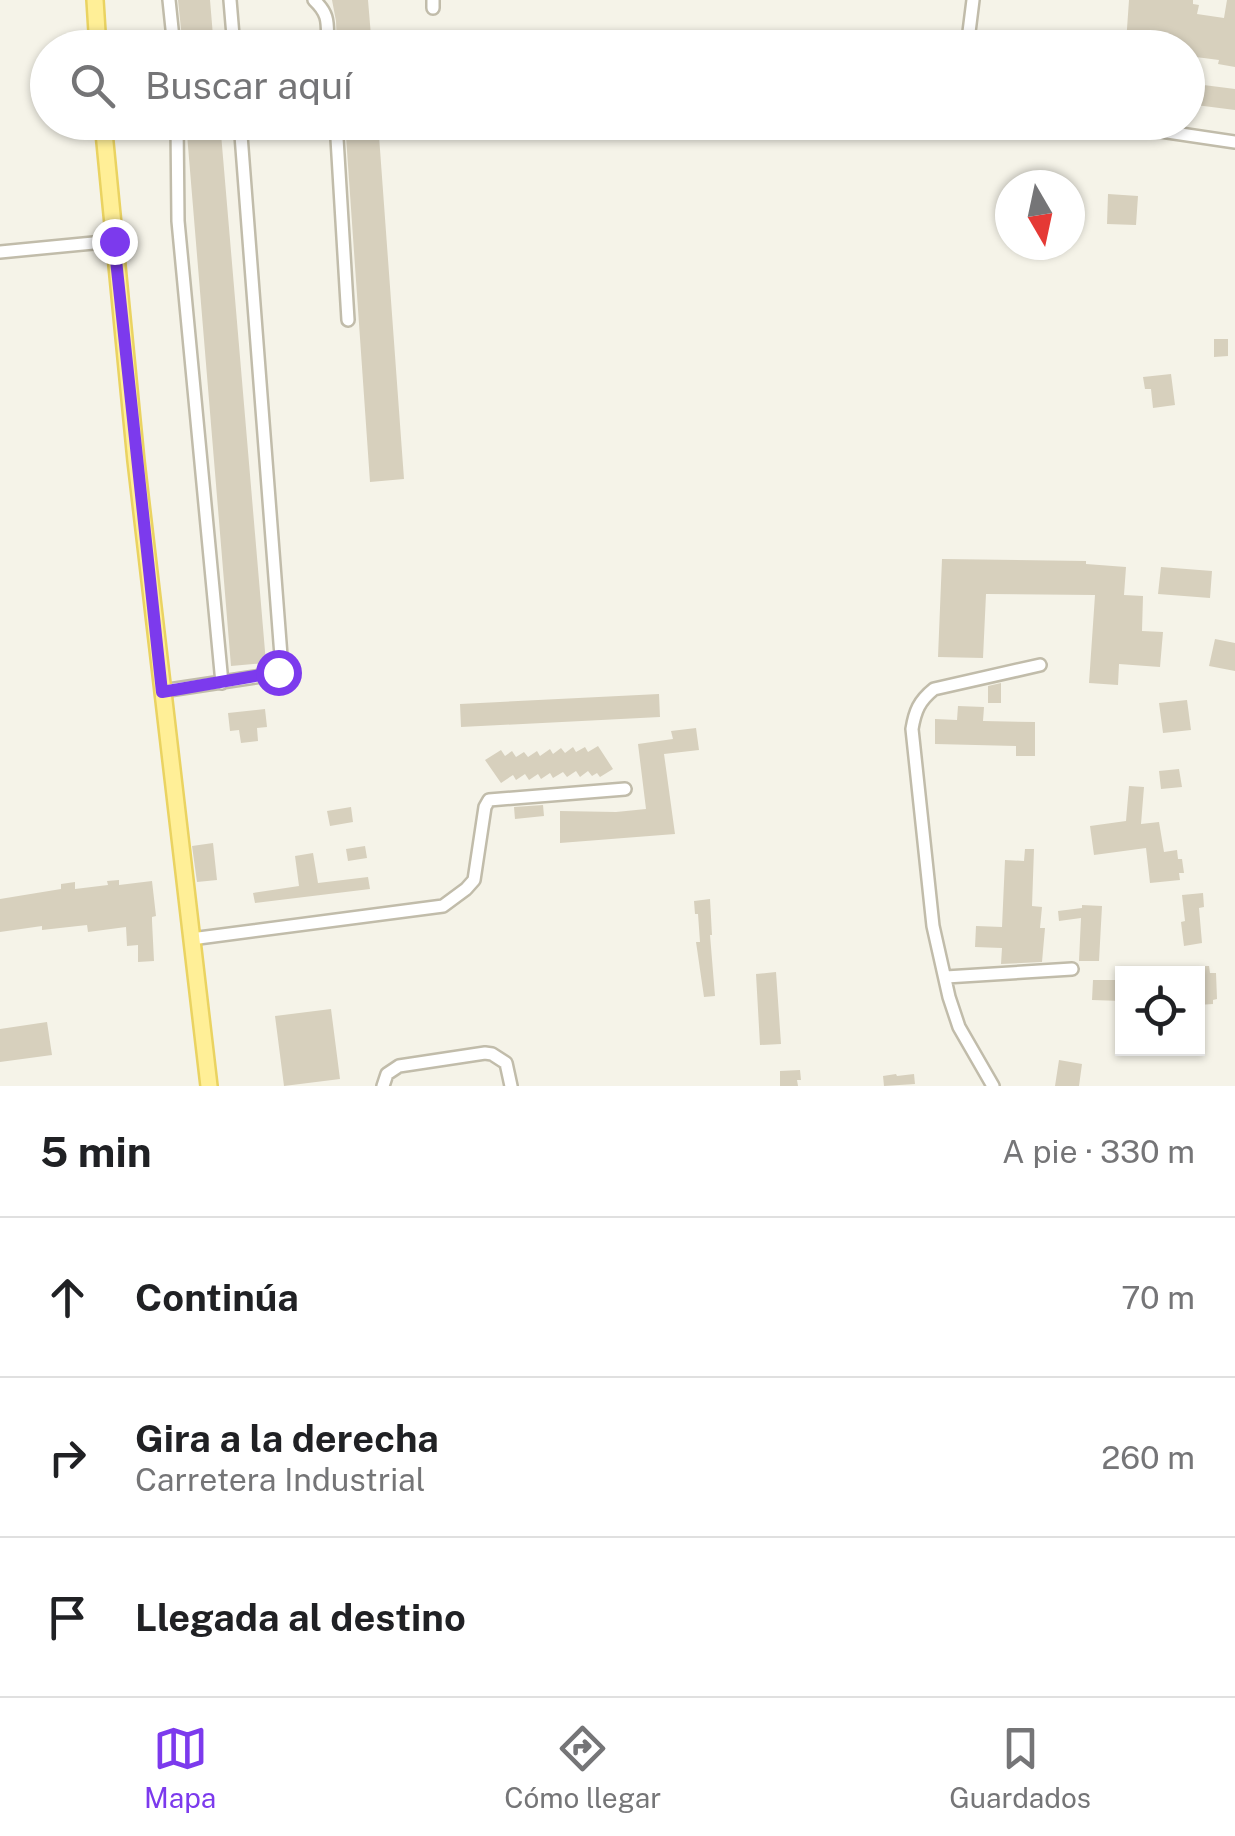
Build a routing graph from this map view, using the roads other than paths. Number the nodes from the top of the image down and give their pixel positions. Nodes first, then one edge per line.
1 (95, 0) edge
2 (170, 0) edge
3 (230, 0) edge
4 (314, 0) edge
5 (973, 0) edge
6 (97, 30) edge
7 (172, 30) edge
8 (232, 30) edge
9 (328, 30) edge
10 (969, 30) edge
11 (1205, 138) edge
12 (105, 140) edge
13 (177, 140) edge
14 (241, 140) edge
15 (337, 140) edge
16 (1235, 142) edge
17 (114, 241) junction
18 (0, 252) edge
19 (348, 320) dead end
20 (1040, 665) dead end
21 (222, 682) junction
22 (162, 692) junction
23 (625, 789) dead end
24 (191, 939) junction
25 (1072, 969) dead end
26 (946, 977) junction
27 (209, 1086) edge
28 (383, 1086) edge
29 (511, 1086) edge
30 (993, 1086) edge

1 - 6 main road
2 - 7 street
3 - 8 street
4 - 9 street
5 - 10 street
11 - 16 street
12 - 17 main road
13 - 21 street
14 - 21 street
15 - 19 street
17 - 18 street
17 - 22 main road
20 - 26 street
21 - 22 street
22 - 24 main road
23 - 24 street
24 - 27 main road
25 - 26 street
26 - 30 street
28 - 29 street

